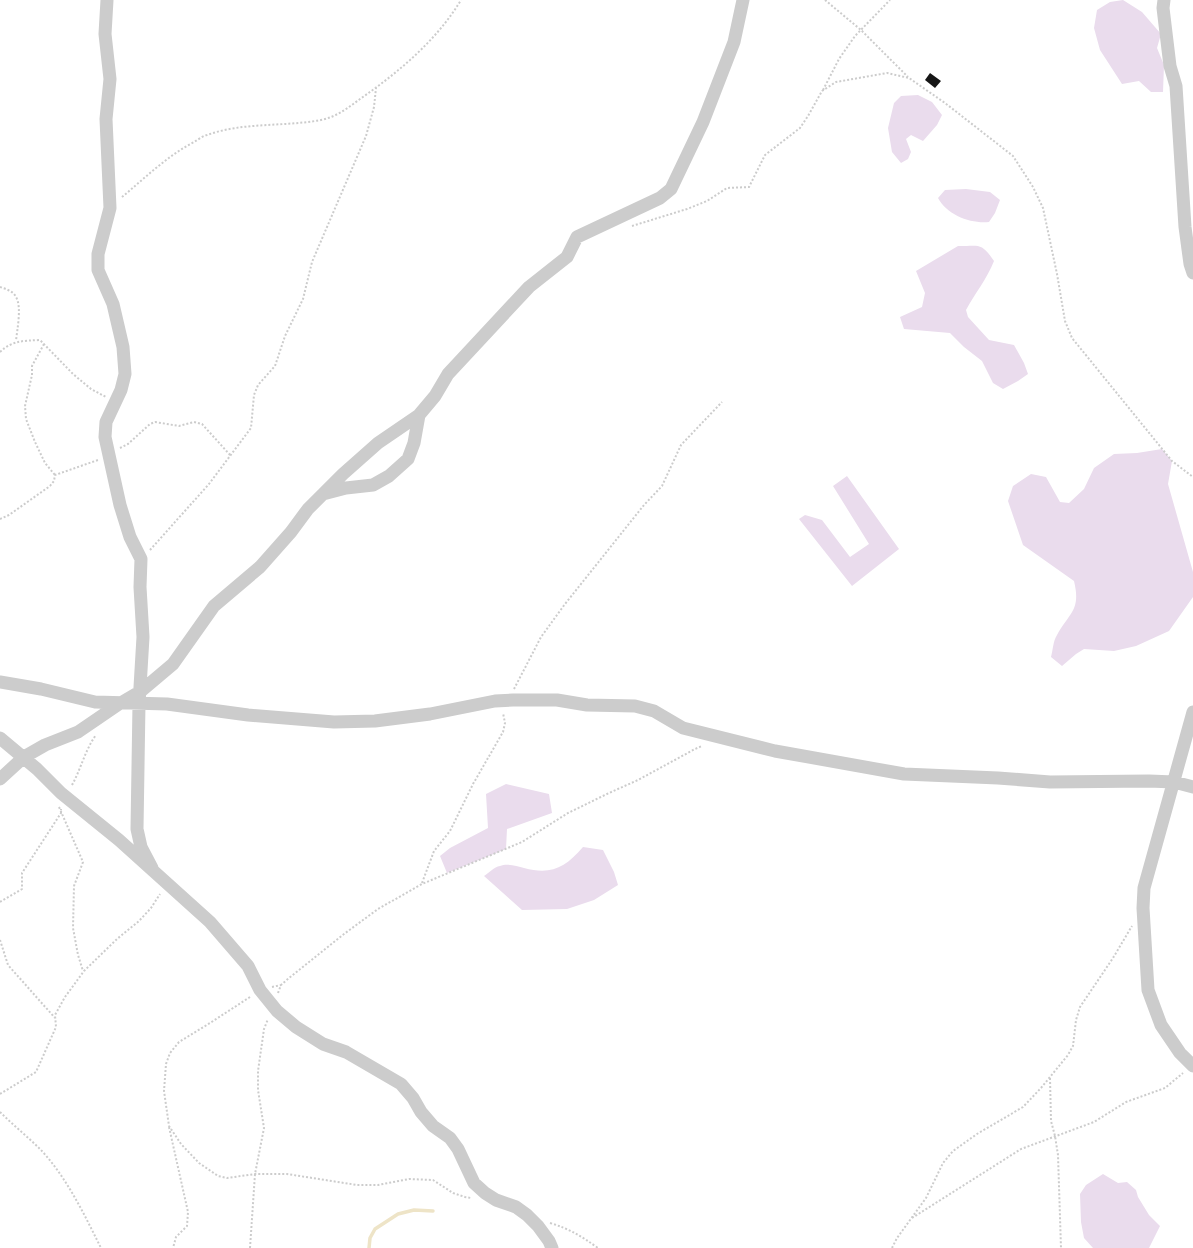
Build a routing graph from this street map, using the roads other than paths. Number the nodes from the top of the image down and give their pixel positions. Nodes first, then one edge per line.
1 (107, 0) edge
2 (743, 0) edge
3 (1164, 0) edge
4 (1193, 273) edge
5 (420, 415) junction
6 (323, 494) junction
7 (0, 682) edge
8 (140, 698) junction
9 (119, 704) junction
10 (1193, 712) edge
11 (0, 738) edge
12 (24, 757) junction
13 (0, 779) edge
14 (1174, 782) junction
15 (1193, 786) edge
16 (152, 868) junction
17 (1192, 1066) edge
18 (552, 1248) edge

1 - 8 street
2 - 5 street
3 - 4 street
5 - 6 street
5 - 6 street
6 - 8 street
7 - 9 street
8 - 9 street
8 - 14 street
8 - 16 street
9 - 12 street
10 - 14 street
11 - 12 street
12 - 13 street
12 - 16 street
14 - 15 street
14 - 17 street
16 - 18 street

